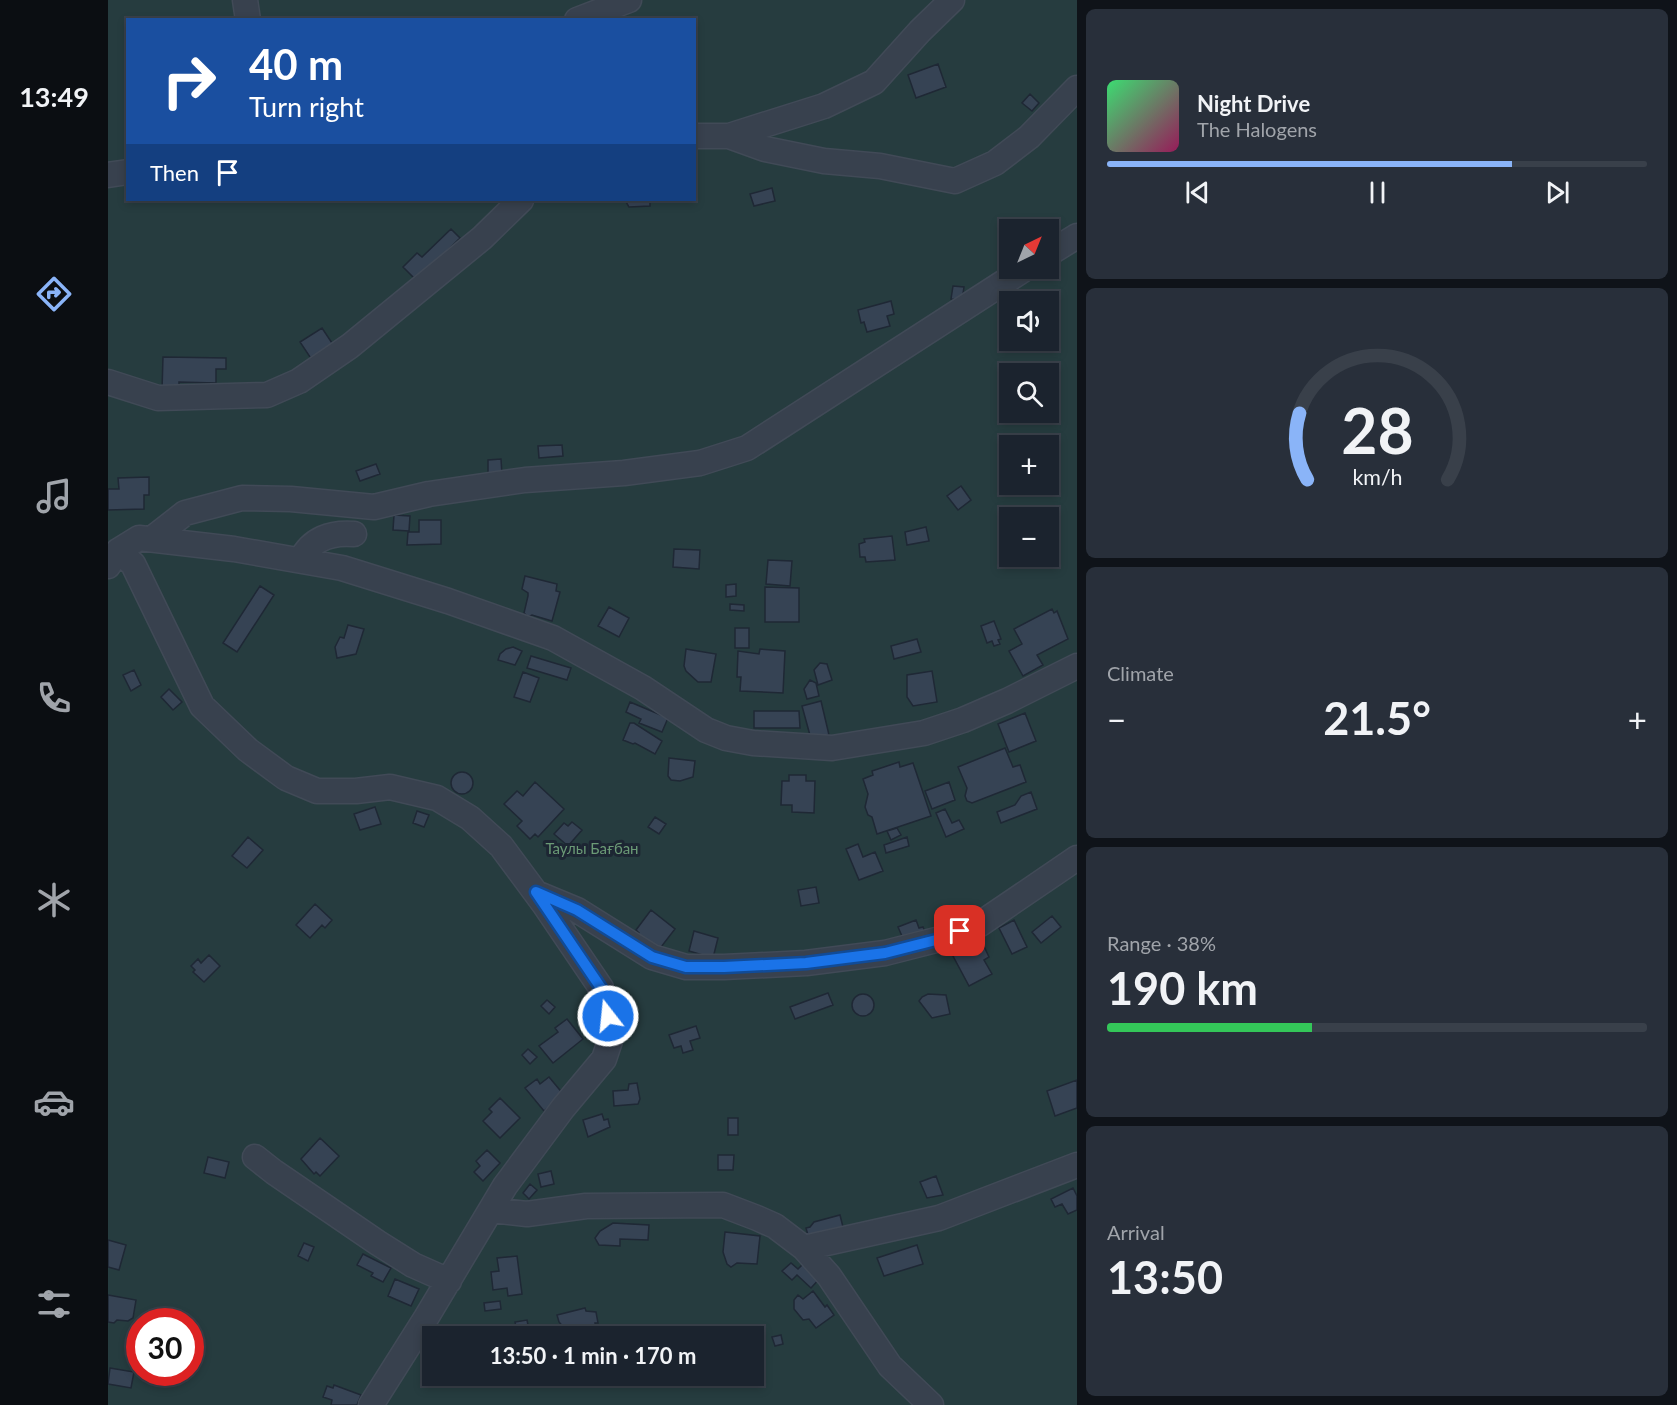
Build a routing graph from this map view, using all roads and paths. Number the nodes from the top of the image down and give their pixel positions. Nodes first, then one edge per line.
1 (245, 0) edge
2 (629, 0) edge
3 (952, 0) edge
4 (248, 18) edge
5 (582, 18) edge
6 (1077, 88) edge
7 (696, 136) edge
8 (729, 136) junction
9 (126, 172) edge
10 (108, 175) edge
11 (520, 201) edge
12 (1077, 236) edge
13 (1059, 247) edge
14 (1009, 279) edge
15 (108, 382) edge
16 (354, 534) dead end
17 (153, 538) junction
18 (110, 551) edge
19 (301, 560) junction
20 (1077, 666) edge
21 (1077, 858) edge
22 (536, 892) junction
23 (255, 1156) dead end
24 (1077, 1165) edge
25 (492, 1210) junction
26 (804, 1248) junction
27 (448, 1281) junction
28 (371, 1405) edge
29 (931, 1405) edge

1 - 4 street
2 - 5 street
3 - 8 street
6 - 8 street
7 - 8 street
9 - 10 street
11 - 15 street
12 - 13 street
14 - 17 street
16 - 19 street
17 - 18 street
17 - 19 street
18 - 22 street
19 - 20 street
21 - 22 street
22 - 25 street
23 - 27 street
24 - 26 street
25 - 26 street
25 - 27 street
26 - 29 street
27 - 28 street

